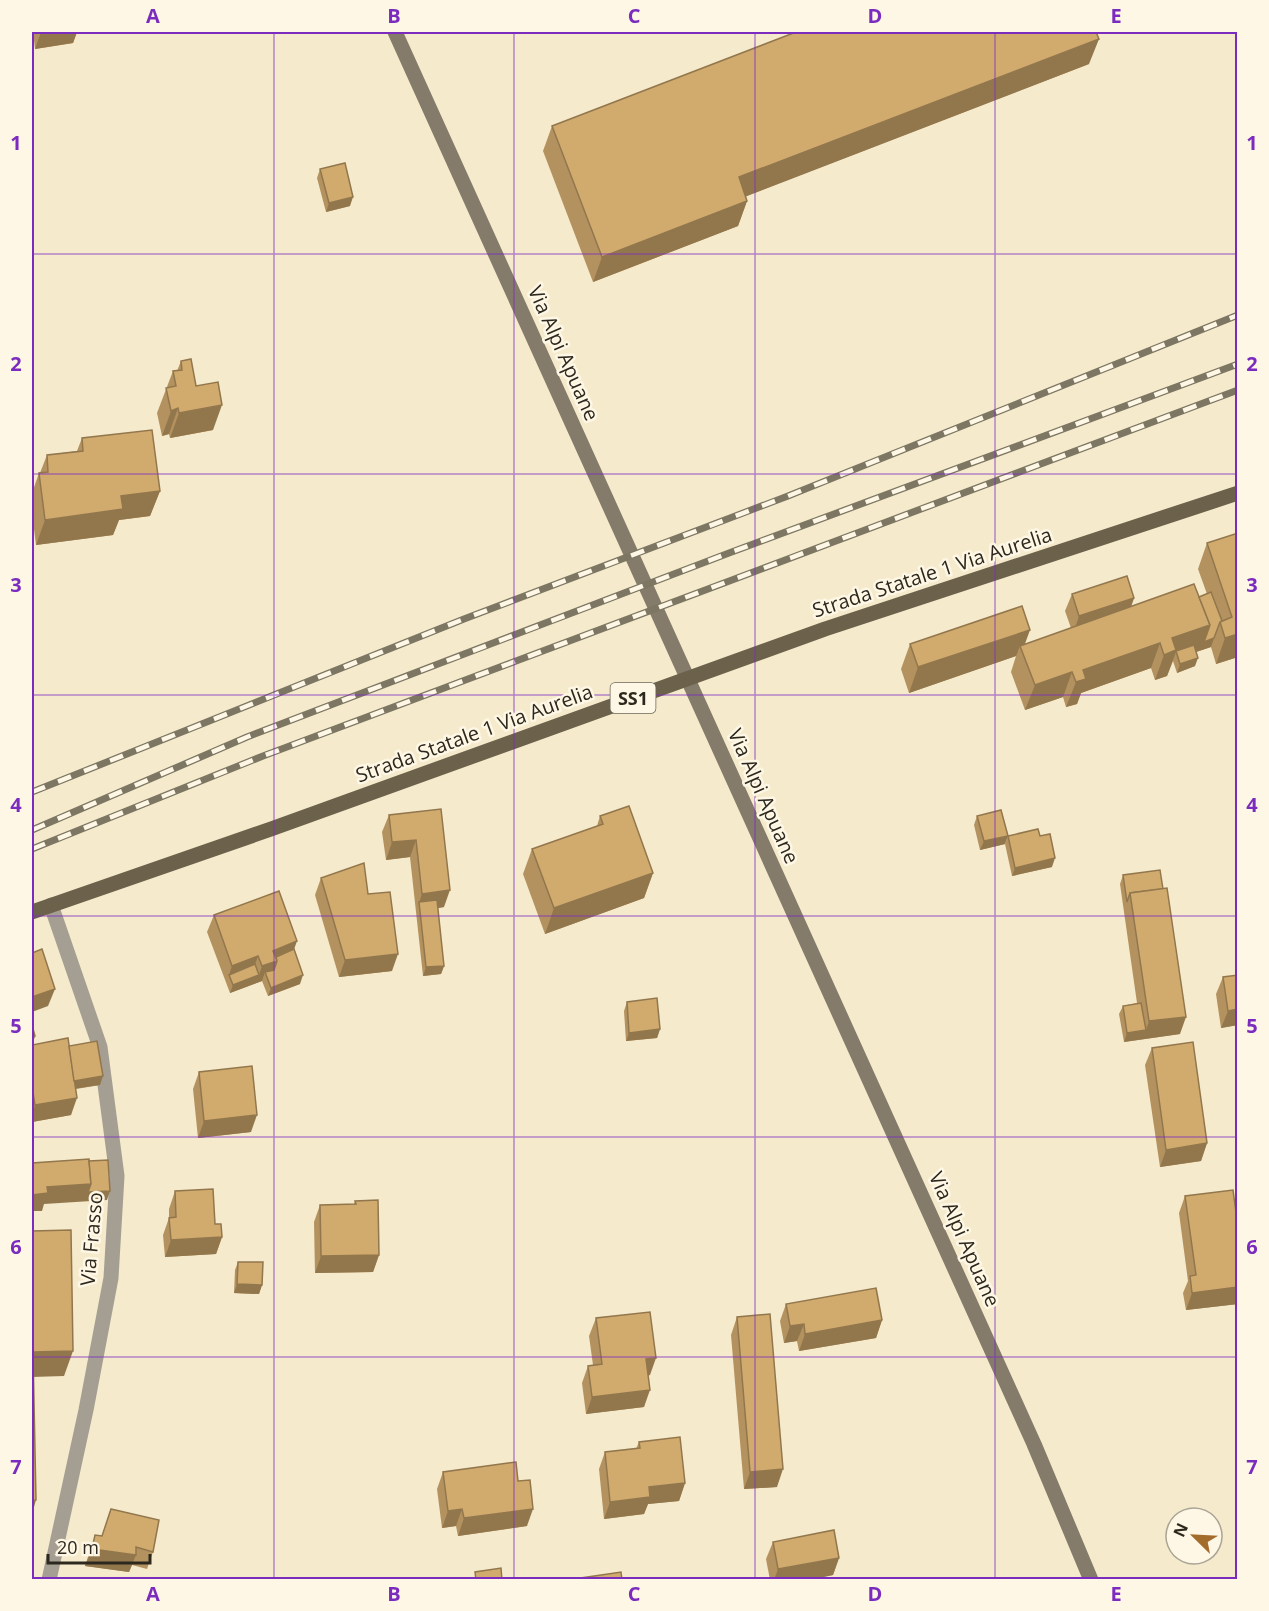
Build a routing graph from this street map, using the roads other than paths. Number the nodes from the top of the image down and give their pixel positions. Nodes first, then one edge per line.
1 (395, 32) edge
2 (1238, 493) edge
3 (51, 906) junction
4 (32, 912) edge
5 (48, 1580) edge
6 (1091, 1580) edge

1 - 6 main road, Via Alpi Apuane
2 - 3 main road, Strada Statale 1 Via Aurelia / SS1
3 - 4 main road, Strada Statale 1 Via Aurelia / SS1
3 - 5 street, Via Frasso

